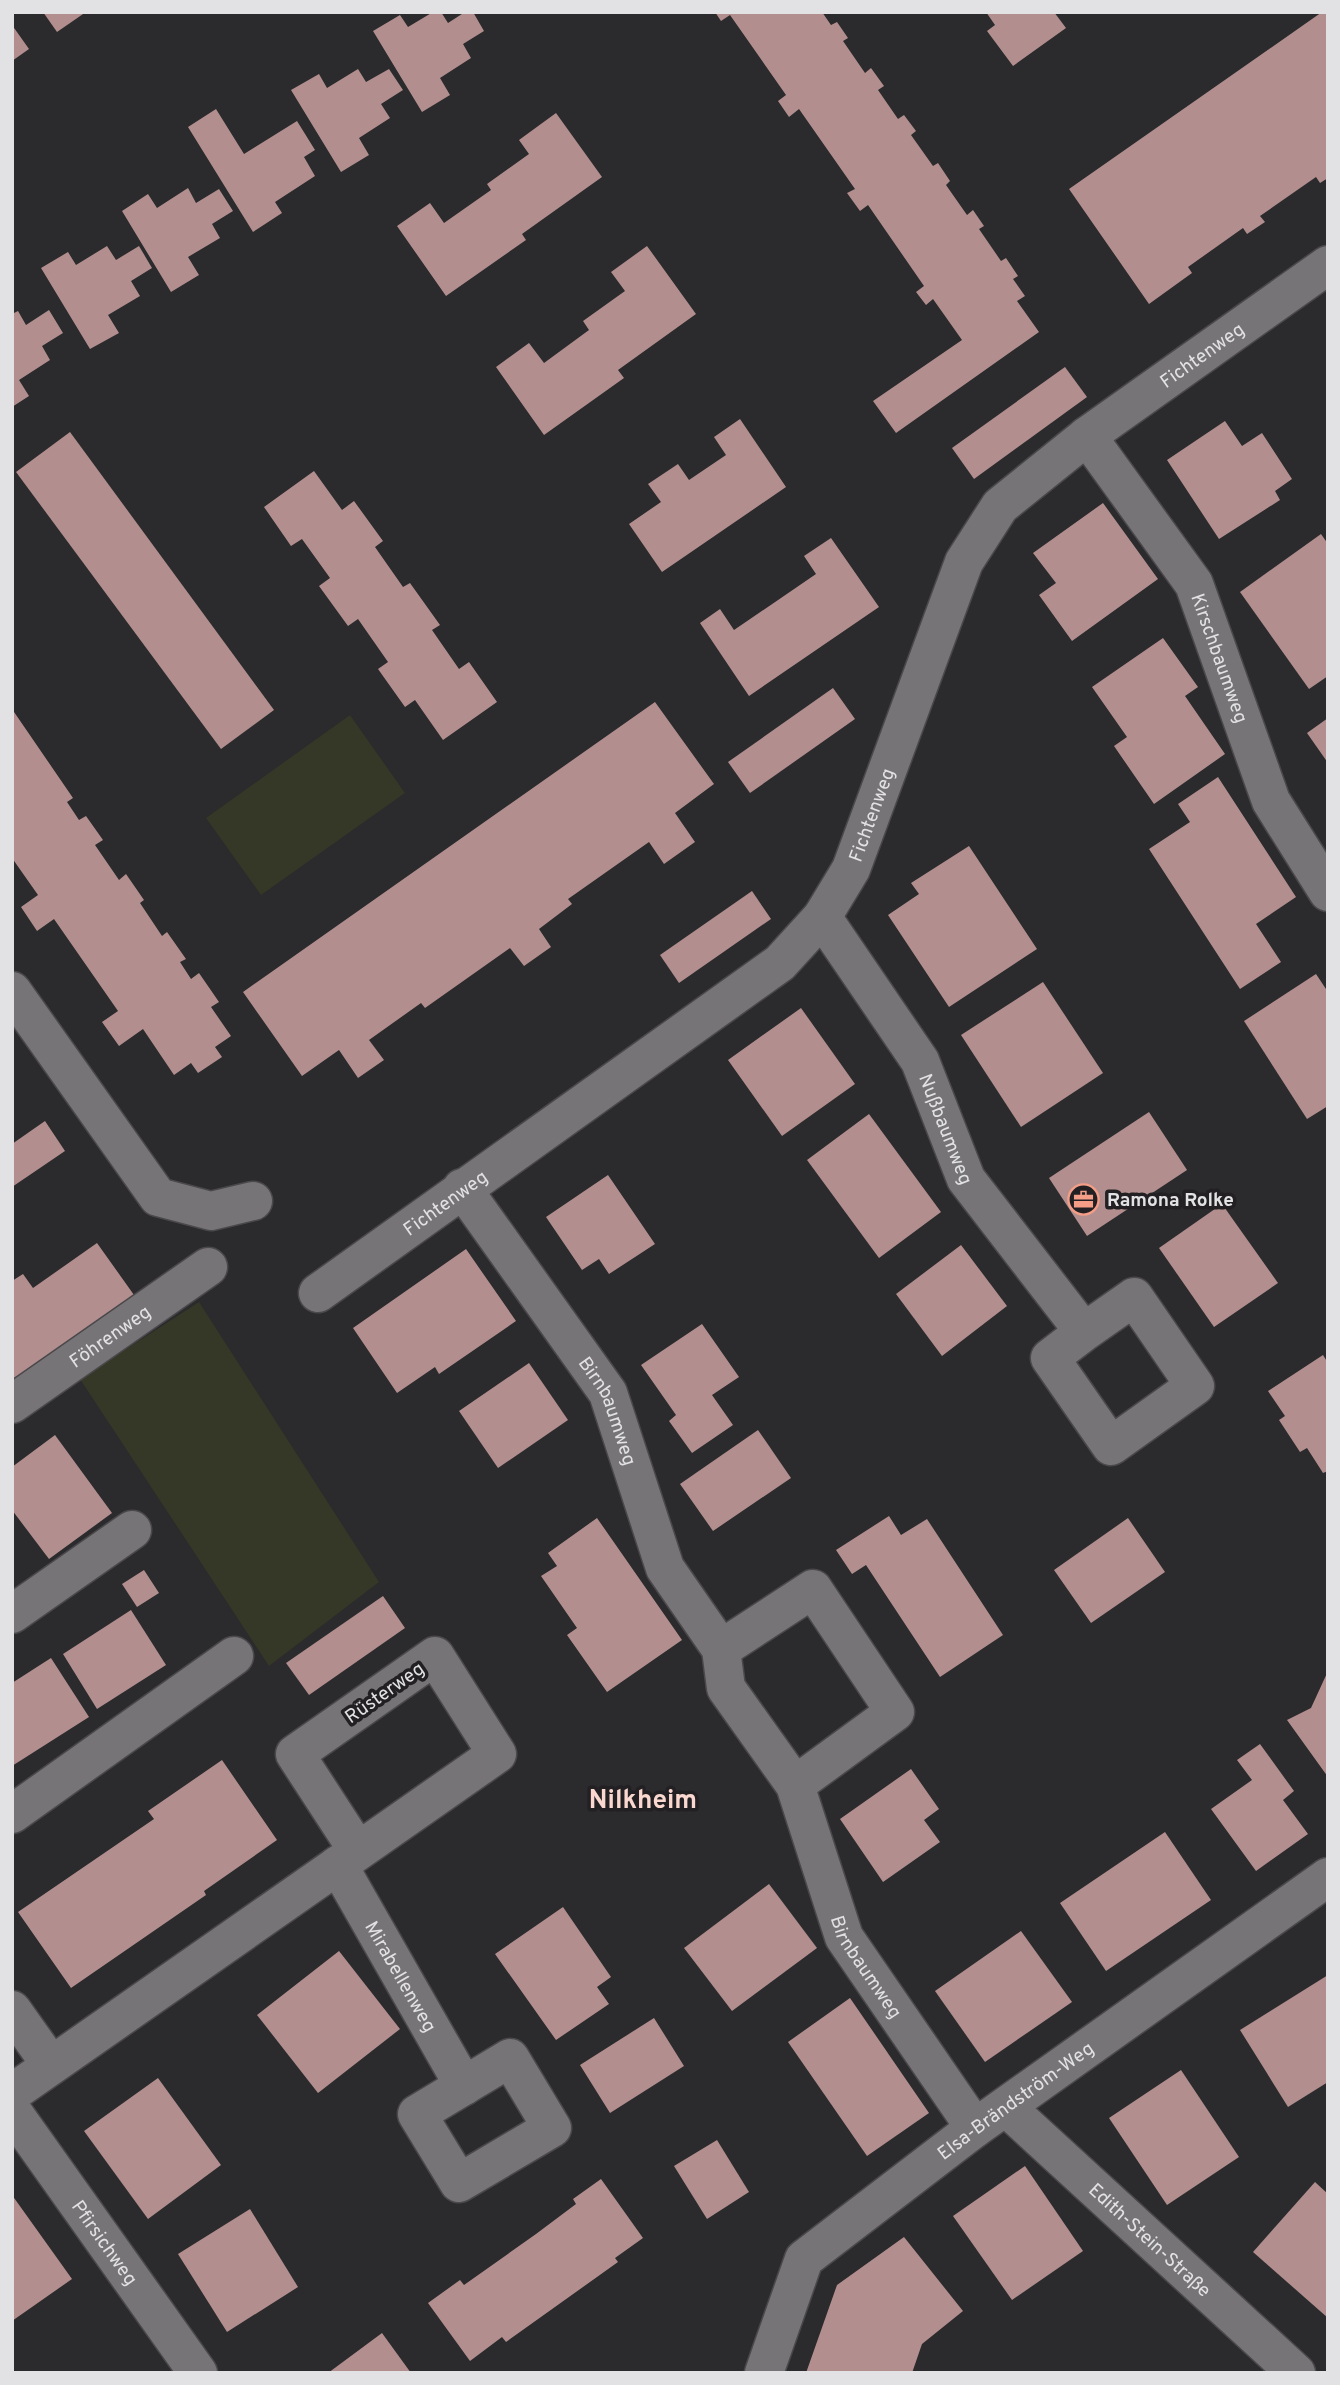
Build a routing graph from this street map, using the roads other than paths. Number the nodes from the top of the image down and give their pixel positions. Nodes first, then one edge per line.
1 (1328, 265) edge
2 (1087, 436) junction
3 (1328, 892) edge
4 (822, 917) junction
5 (12, 991) edge
6 (462, 1188) junction
7 (253, 1201) dead end
8 (208, 1267) dead end
9 (318, 1293) dead end
10 (1084, 1332) dead end
11 (12, 1404) edge
12 (132, 1530) dead end
13 (12, 1614) edge
14 (721, 1649) junction
15 (234, 1656) dead end
16 (795, 1785) junction
17 (12, 1814) edge
18 (348, 1858) junction
19 (1328, 1877) edge
20 (12, 2010) edge
21 (51, 2066) junction
22 (464, 2086) dead end
23 (12, 2093) edge
24 (12, 2111) edge
25 (991, 2118) junction
26 (198, 2373) edge
27 (764, 2373) edge
28 (1296, 2373) edge

1 - 2 street, Fichtenweg
2 - 3 street, Kirschbaumweg
2 - 4 street, Fichtenweg
4 - 6 street, Fichtenweg
4 - 10 street, Nußbaumweg
5 - 7 street
6 - 9 street, Fichtenweg
6 - 14 street, Birnbaumweg
8 - 11 street, Föhrenweg
12 - 13 street
14 - 16 street, Birnbaumweg
14 - 16 street
15 - 17 street
16 - 25 street, Birnbaumweg
18 - 18 street, Rüsterweg
18 - 21 street, Rüsterweg
18 - 22 street, Mirabellenweg
19 - 25 street, Elsa-Brändström-Weg
20 - 21 street
21 - 23 street, Rüsterweg
24 - 26 street, Pfirsichweg
25 - 27 street, Elsa-Brändström-Weg
25 - 28 street, Edith-Stein-Straße

